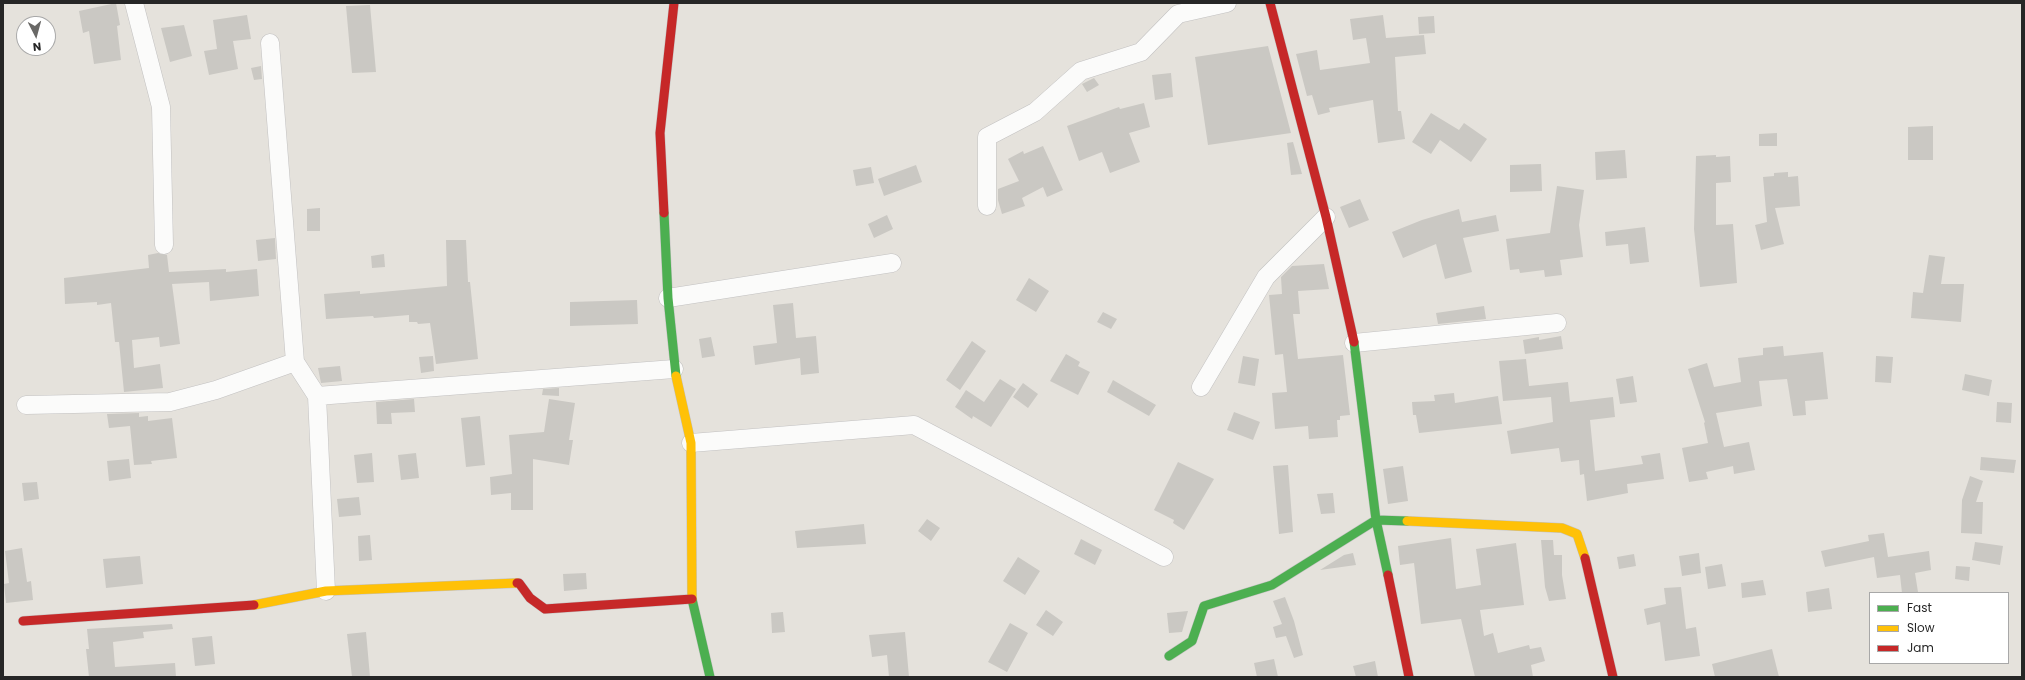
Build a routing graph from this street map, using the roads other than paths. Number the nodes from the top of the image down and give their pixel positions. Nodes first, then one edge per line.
1 (134, 3) edge
2 (674, 3) edge
3 (1227, 3) edge
4 (1270, 3) edge
5 (270, 43) dead end
6 (987, 206) dead end
7 (1326, 217) junction
8 (164, 245) dead end
9 (892, 263) dead end
10 (668, 298) junction
11 (1557, 323) dead end
12 (1354, 343) junction
13 (295, 362) junction
14 (674, 369) junction
15 (1201, 387) dead end
16 (317, 396) junction
17 (26, 405) dead end
18 (691, 443) junction
19 (1376, 520) junction
20 (1164, 557) dead end
21 (326, 591) junction
22 (692, 599) junction
23 (23, 621) dead end
24 (1169, 656) dead end
25 (710, 677) edge
26 (1409, 677) edge
27 (1613, 677) edge

1 - 8 street
2 - 10 street
3 - 6 street
4 - 7 street
5 - 13 street
7 - 12 street
7 - 15 street
9 - 10 street
10 - 14 street
11 - 12 street
12 - 19 street
13 - 16 street
13 - 17 street
14 - 16 street
14 - 18 street
16 - 21 street
18 - 20 street
18 - 22 street
19 - 24 street
19 - 26 street
19 - 27 street
21 - 22 street
21 - 23 street
22 - 25 street

